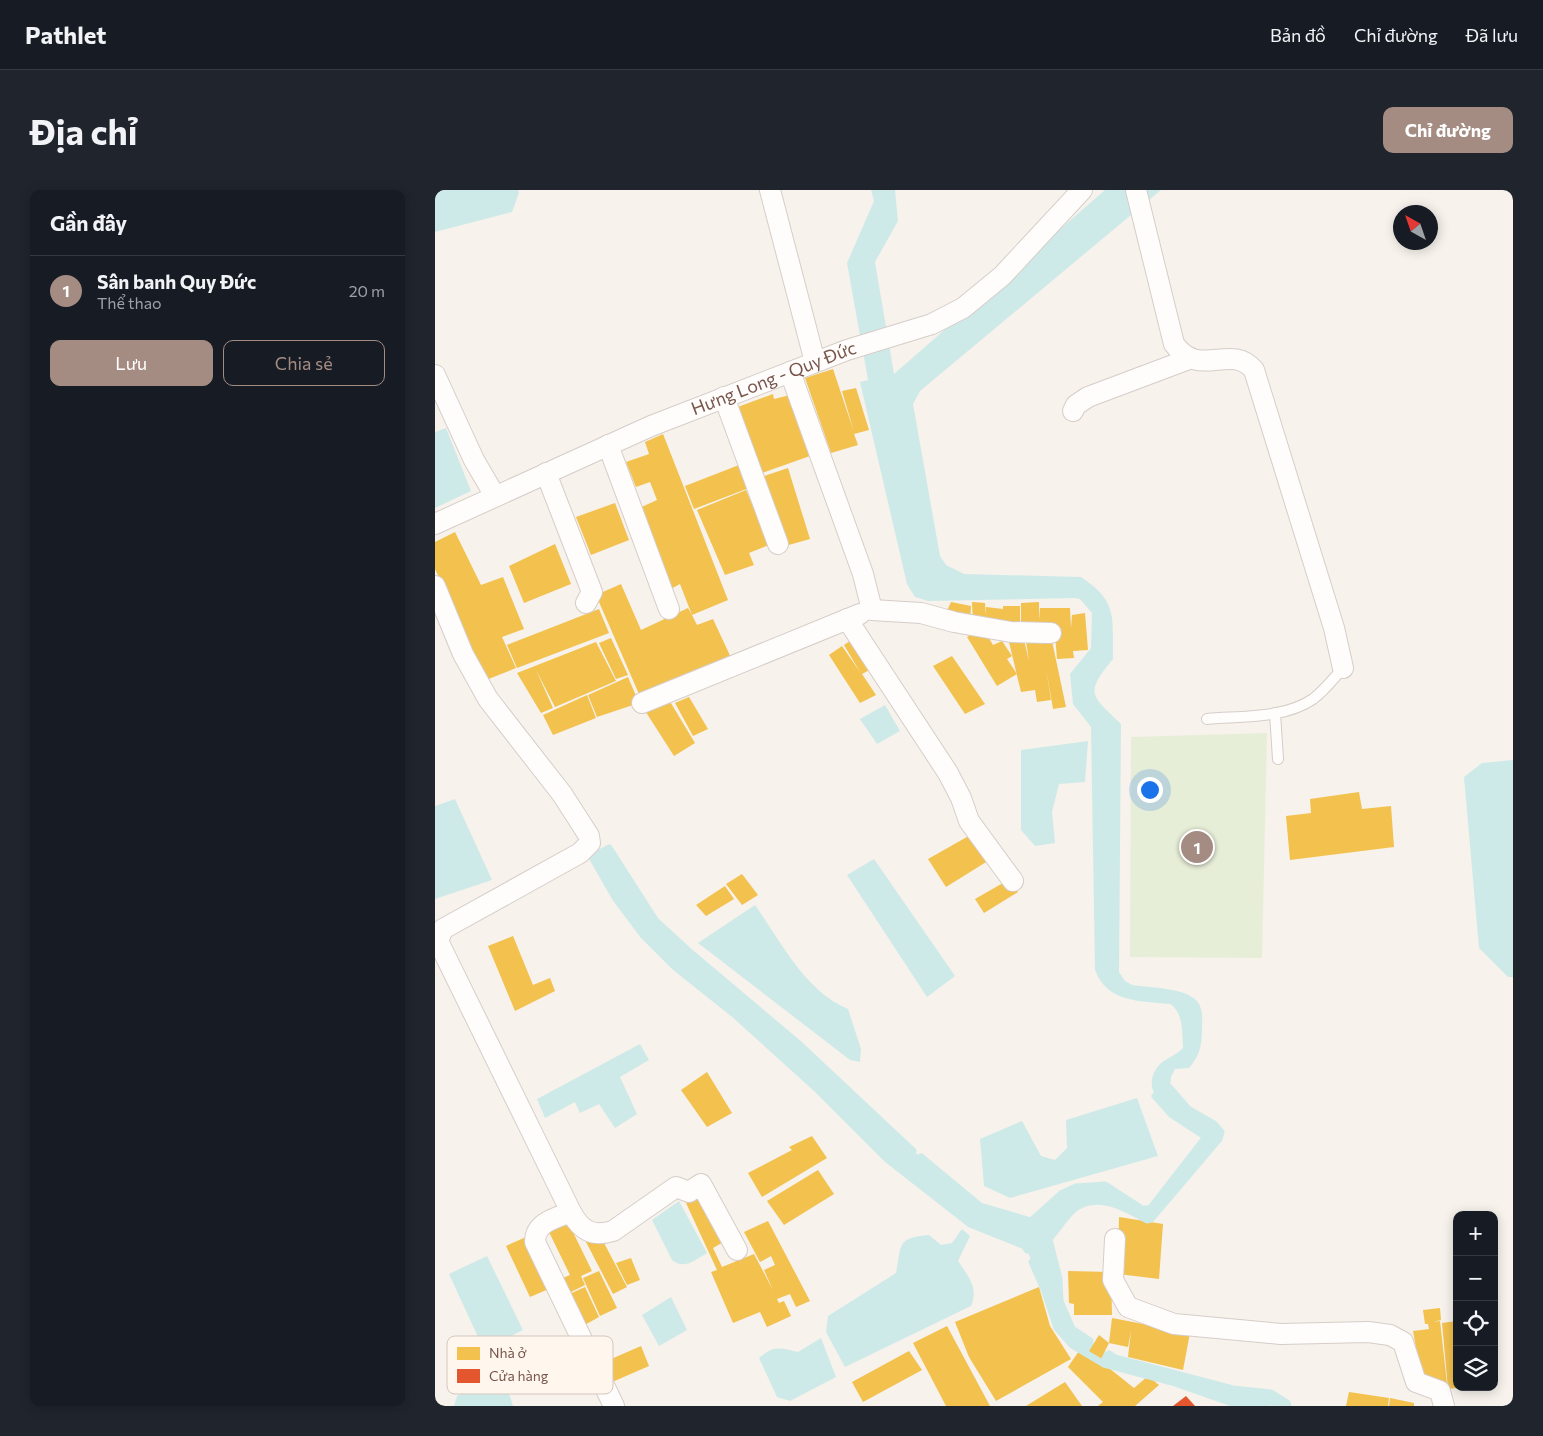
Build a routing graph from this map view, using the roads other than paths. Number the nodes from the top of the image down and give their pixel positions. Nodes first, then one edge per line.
1 (770, 190) edge
2 (1081, 190) edge
3 (1136, 190) edge
4 (1189, 359) junction
5 (815, 362) junction
6 (790, 372) junction
7 (435, 375) edge
8 (724, 397) junction
9 (1073, 411) dead end
10 (607, 445) junction
11 (547, 473) junction
12 (495, 496) junction
13 (438, 522) edge
14 (778, 544) dead end
15 (435, 586) edge
16 (586, 603) dead end
17 (669, 609) dead end
18 (872, 610) junction
19 (847, 619) junction
20 (1051, 633) dead end
21 (1343, 668) joint
22 (642, 703) dead end
23 (1275, 713) junction
24 (1207, 719) dead end
25 (1278, 759) dead end
26 (1013, 881) dead end
27 (571, 1212) junction
28 (1115, 1239) dead end
29 (737, 1250) dead end
30 (580, 1336) edge
31 (608, 1394) edge
32 (614, 1406) edge
33 (1444, 1406) edge

1 - 5 street
2 - 5 street, Hưng Long - Quy Đức
3 - 4 street
4 - 9 street
4 - 21 street
5 - 6 street, Hưng Long - Quy Đức
6 - 8 street, Hưng Long - Quy Đức
6 - 18 street
7 - 12 street
8 - 10 street, Hưng Long - Quy Đức
8 - 14 street
10 - 11 street, Hưng Long - Quy Đức
10 - 17 street
11 - 12 street, Hưng Long - Quy Đức
11 - 16 street
12 - 13 street, Hưng Long - Quy Đức
15 - 27 street
18 - 19 street
18 - 20 street
19 - 22 street
19 - 26 street
21 - 23 lane
23 - 24 lane
23 - 25 lane
27 - 29 street
27 - 30 street
28 - 33 street
31 - 32 street

